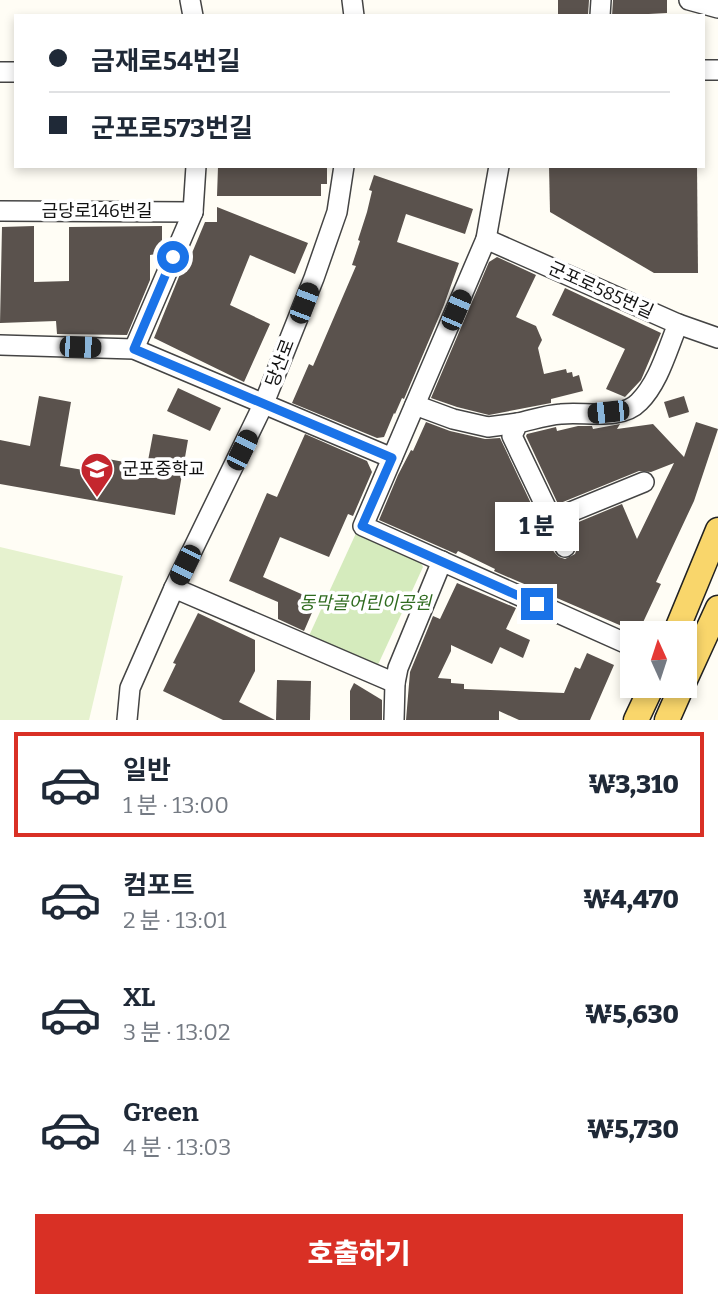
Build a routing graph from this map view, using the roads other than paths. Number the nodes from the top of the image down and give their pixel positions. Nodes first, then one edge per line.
1 (689, 0) edge
2 (718, 8) edge
3 (196, 168) edge
4 (344, 168) edge
5 (499, 168) edge
6 (0, 211) edge
7 (193, 212) junction
8 (486, 239) junction
9 (678, 324) junction
10 (718, 338) edge
11 (0, 345) edge
12 (134, 349) junction
13 (264, 403) junction
14 (415, 405) junction
15 (518, 423) junction
16 (392, 458) junction
17 (644, 482) dead end
18 (551, 520) junction
19 (718, 530) edge
20 (565, 547) dead end
21 (442, 561) junction
22 (174, 588) junction
23 (718, 608) edge
24 (680, 621) edge
25 (620, 641) edge
26 (697, 654) edge
27 (395, 683) junction
28 (646, 698) edge
29 (677, 698) edge
30 (127, 720) edge
31 (394, 720) edge
32 (636, 720) edge
33 (667, 720) edge

1 - 2 street
3 - 7 street
4 - 13 street, 당산로
5 - 8 street
6 - 7 street, 금당로146번길
7 - 12 street
8 - 9 street, 군포로585번길
8 - 14 street
9 - 10 street, 군포로585번길
9 - 15 street
11 - 12 street
12 - 13 street
13 - 16 street
13 - 22 street, 당산로
14 - 15 street
14 - 16 street
15 - 18 street
16 - 21 street
17 - 18 street
18 - 20 street
19 - 24 main road
21 - 25 street
21 - 27 street
22 - 27 street
22 - 30 street, 당산로
23 - 26 main road
27 - 31 street
28 - 32 main road
29 - 33 main road

